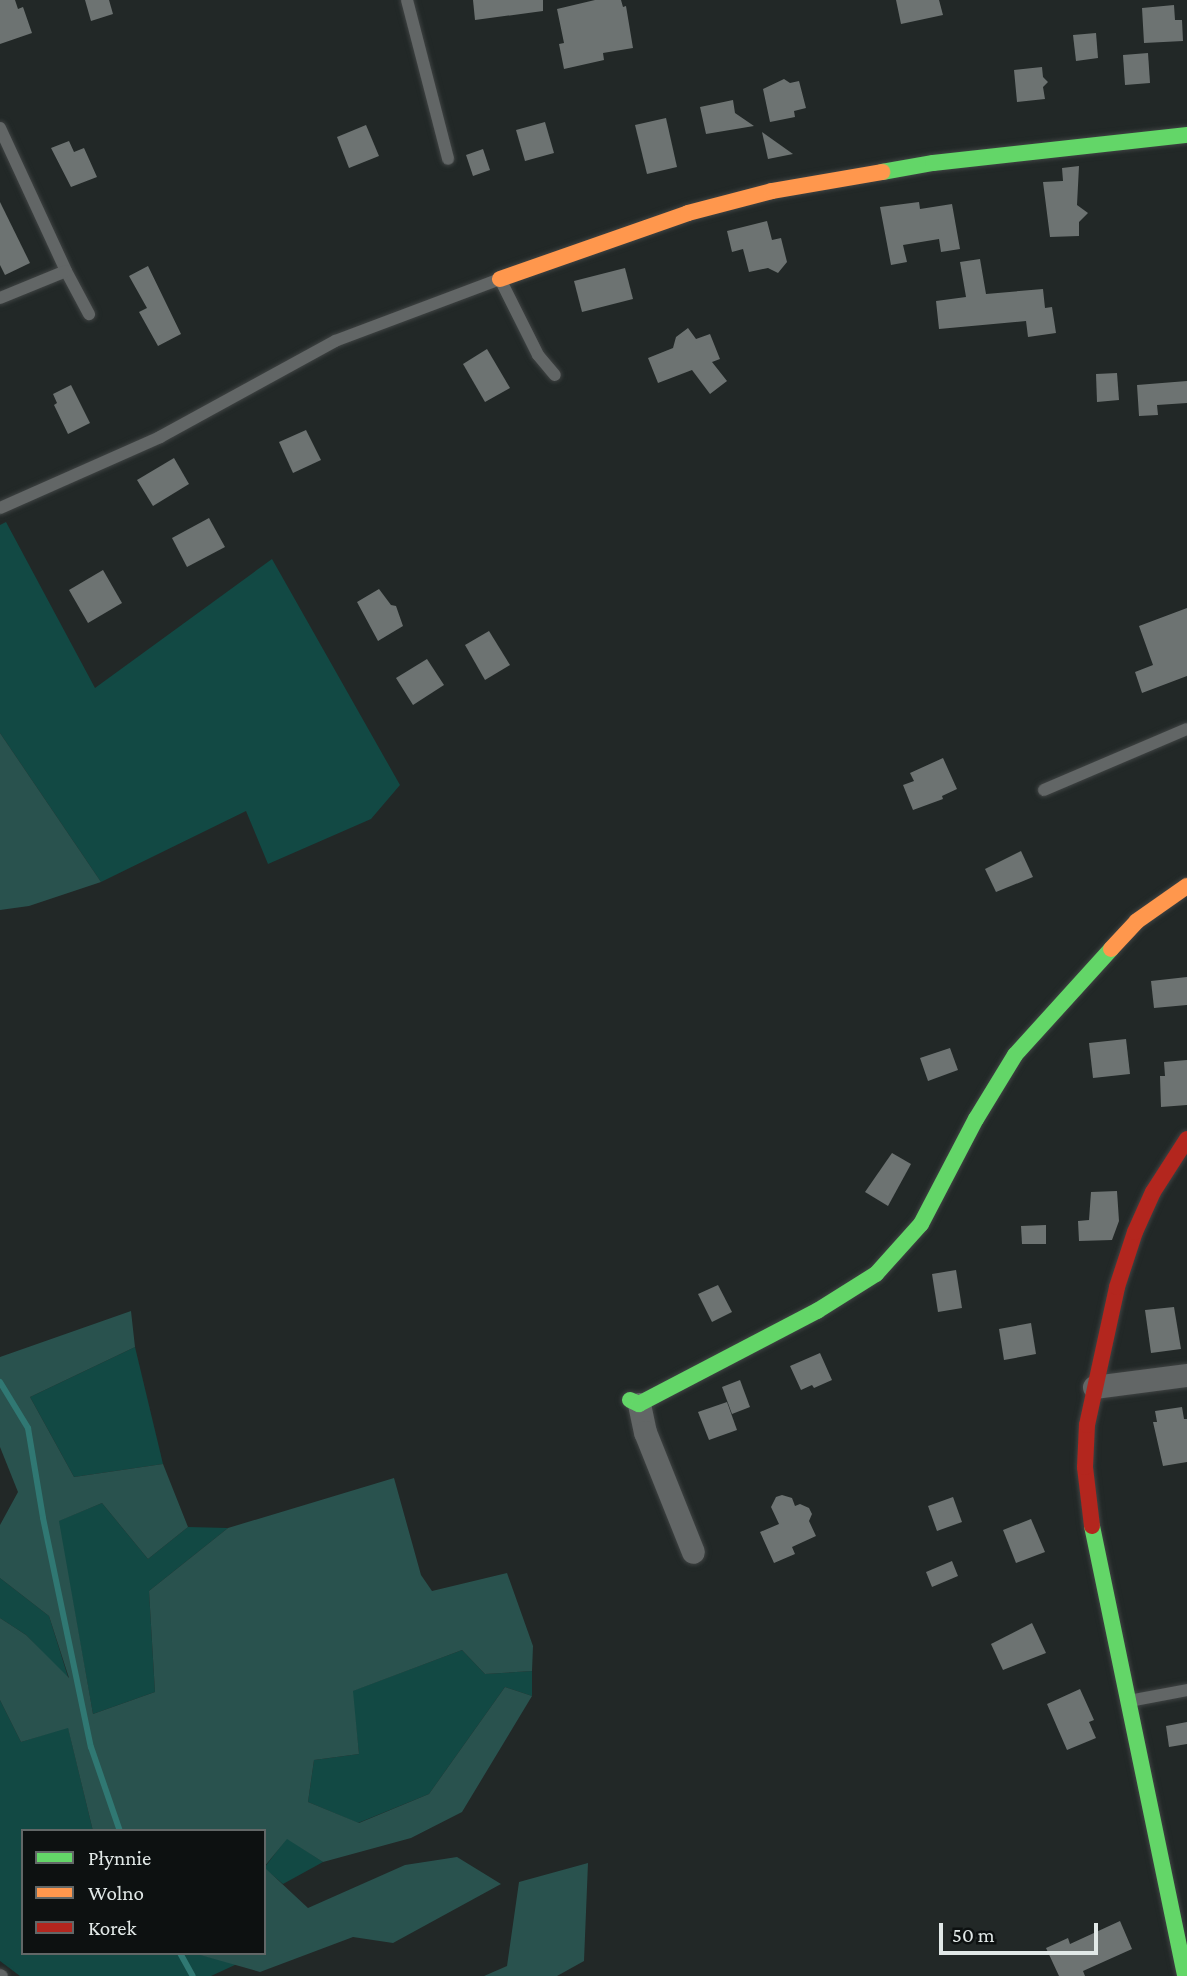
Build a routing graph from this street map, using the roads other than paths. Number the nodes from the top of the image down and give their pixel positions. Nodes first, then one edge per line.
1 (407, 0) edge
2 (0, 128) edge
3 (1187, 135) edge
4 (448, 159) dead end
5 (66, 271) junction
6 (500, 279) junction
7 (0, 298) edge
8 (89, 314) dead end
9 (555, 375) dead end
10 (0, 509) edge
11 (1187, 729) edge
12 (1044, 790) dead end
13 (1187, 886) edge
14 (1187, 1139) edge
15 (1169, 1168) junction
16 (1187, 1171) edge
17 (1187, 1375) edge
18 (1094, 1387) junction
19 (634, 1402) joint
20 (693, 1552) dead end
21 (1187, 1690) edge
22 (1129, 1702) junction
23 (1186, 1976) edge

1 - 4 lane
2 - 5 lane
3 - 6 street
5 - 7 lane
5 - 8 lane
6 - 9 lane
6 - 10 lane
11 - 12 lane
13 - 19 street
14 - 15 street
15 - 16 lane
15 - 18 street
17 - 18 street
18 - 22 street
19 - 20 street
21 - 22 lane
22 - 23 street

